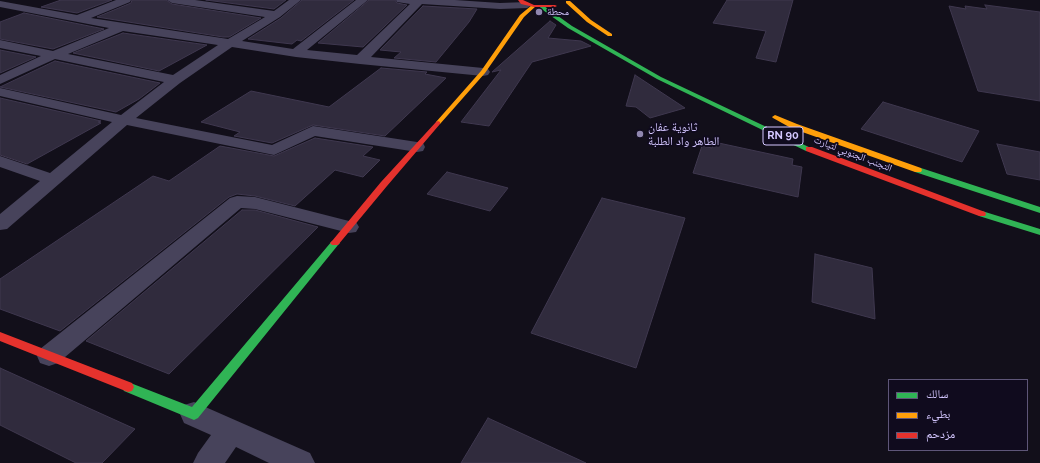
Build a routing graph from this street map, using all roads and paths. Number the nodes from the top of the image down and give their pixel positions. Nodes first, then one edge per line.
1 (126, 0) edge
2 (172, 0) edge
3 (296, 0) edge
4 (363, 0) edge
5 (401, 0) edge
6 (568, 1) edge
7 (47, 2) dead end
8 (419, 2) junction
9 (498, 3) edge
10 (0, 4) edge
11 (531, 5) edge
12 (24, 8) junction
13 (0, 14) edge
14 (276, 15) junction
15 (522, 16) junction
16 (80, 18) junction
17 (122, 27) junction
18 (620, 41) dead end
19 (230, 43) junction
20 (0, 44) edge
21 (296, 53) junction
22 (54, 55) junction
23 (360, 60) junction
24 (483, 72) junction
25 (0, 80) edge
26 (175, 80) junction
27 (0, 92) edge
28 (766, 114) dead end
29 (124, 120) junction
30 (417, 147) junction
31 (0, 162) edge
32 (53, 180) junction
33 (1040, 210) edge
34 (0, 224) edge
35 (349, 227) junction
36 (1040, 232) edge
37 (0, 336) edge
38 (49, 356) junction
39 (194, 414) junction
40 (231, 431) junction
41 (208, 463) edge
42 (300, 463) edge

1 - 16 street
2 - 14 street
3 - 14 street
4 - 21 street
5 - 8 street
6 - 11 main road
6 - 18 main road
7 - 12 street
8 - 9 street
8 - 23 street
9 - 11 street
9 - 15 street
10 - 12 street
11 - 15 main road
11 - 36 main road, التجنب الجنوبي لتيارت / RN 90
12 - 13 street
12 - 16 street
14 - 19 street
15 - 24 main road
16 - 17 street
17 - 19 street
17 - 22 street
19 - 21 street
19 - 26 street
20 - 22 street
21 - 23 street
22 - 25 street
22 - 26 street
23 - 24 street
24 - 30 main road
26 - 29 street
27 - 29 street
28 - 33 main road, التجنب الجنوبي لتيارت / RN 90
29 - 30 street
29 - 32 street
30 - 35 main road
31 - 32 street
32 - 34 street
35 - 38 street
35 - 39 main road
37 - 38 main road
38 - 39 main road
39 - 40 street
40 - 41 street
40 - 42 street

